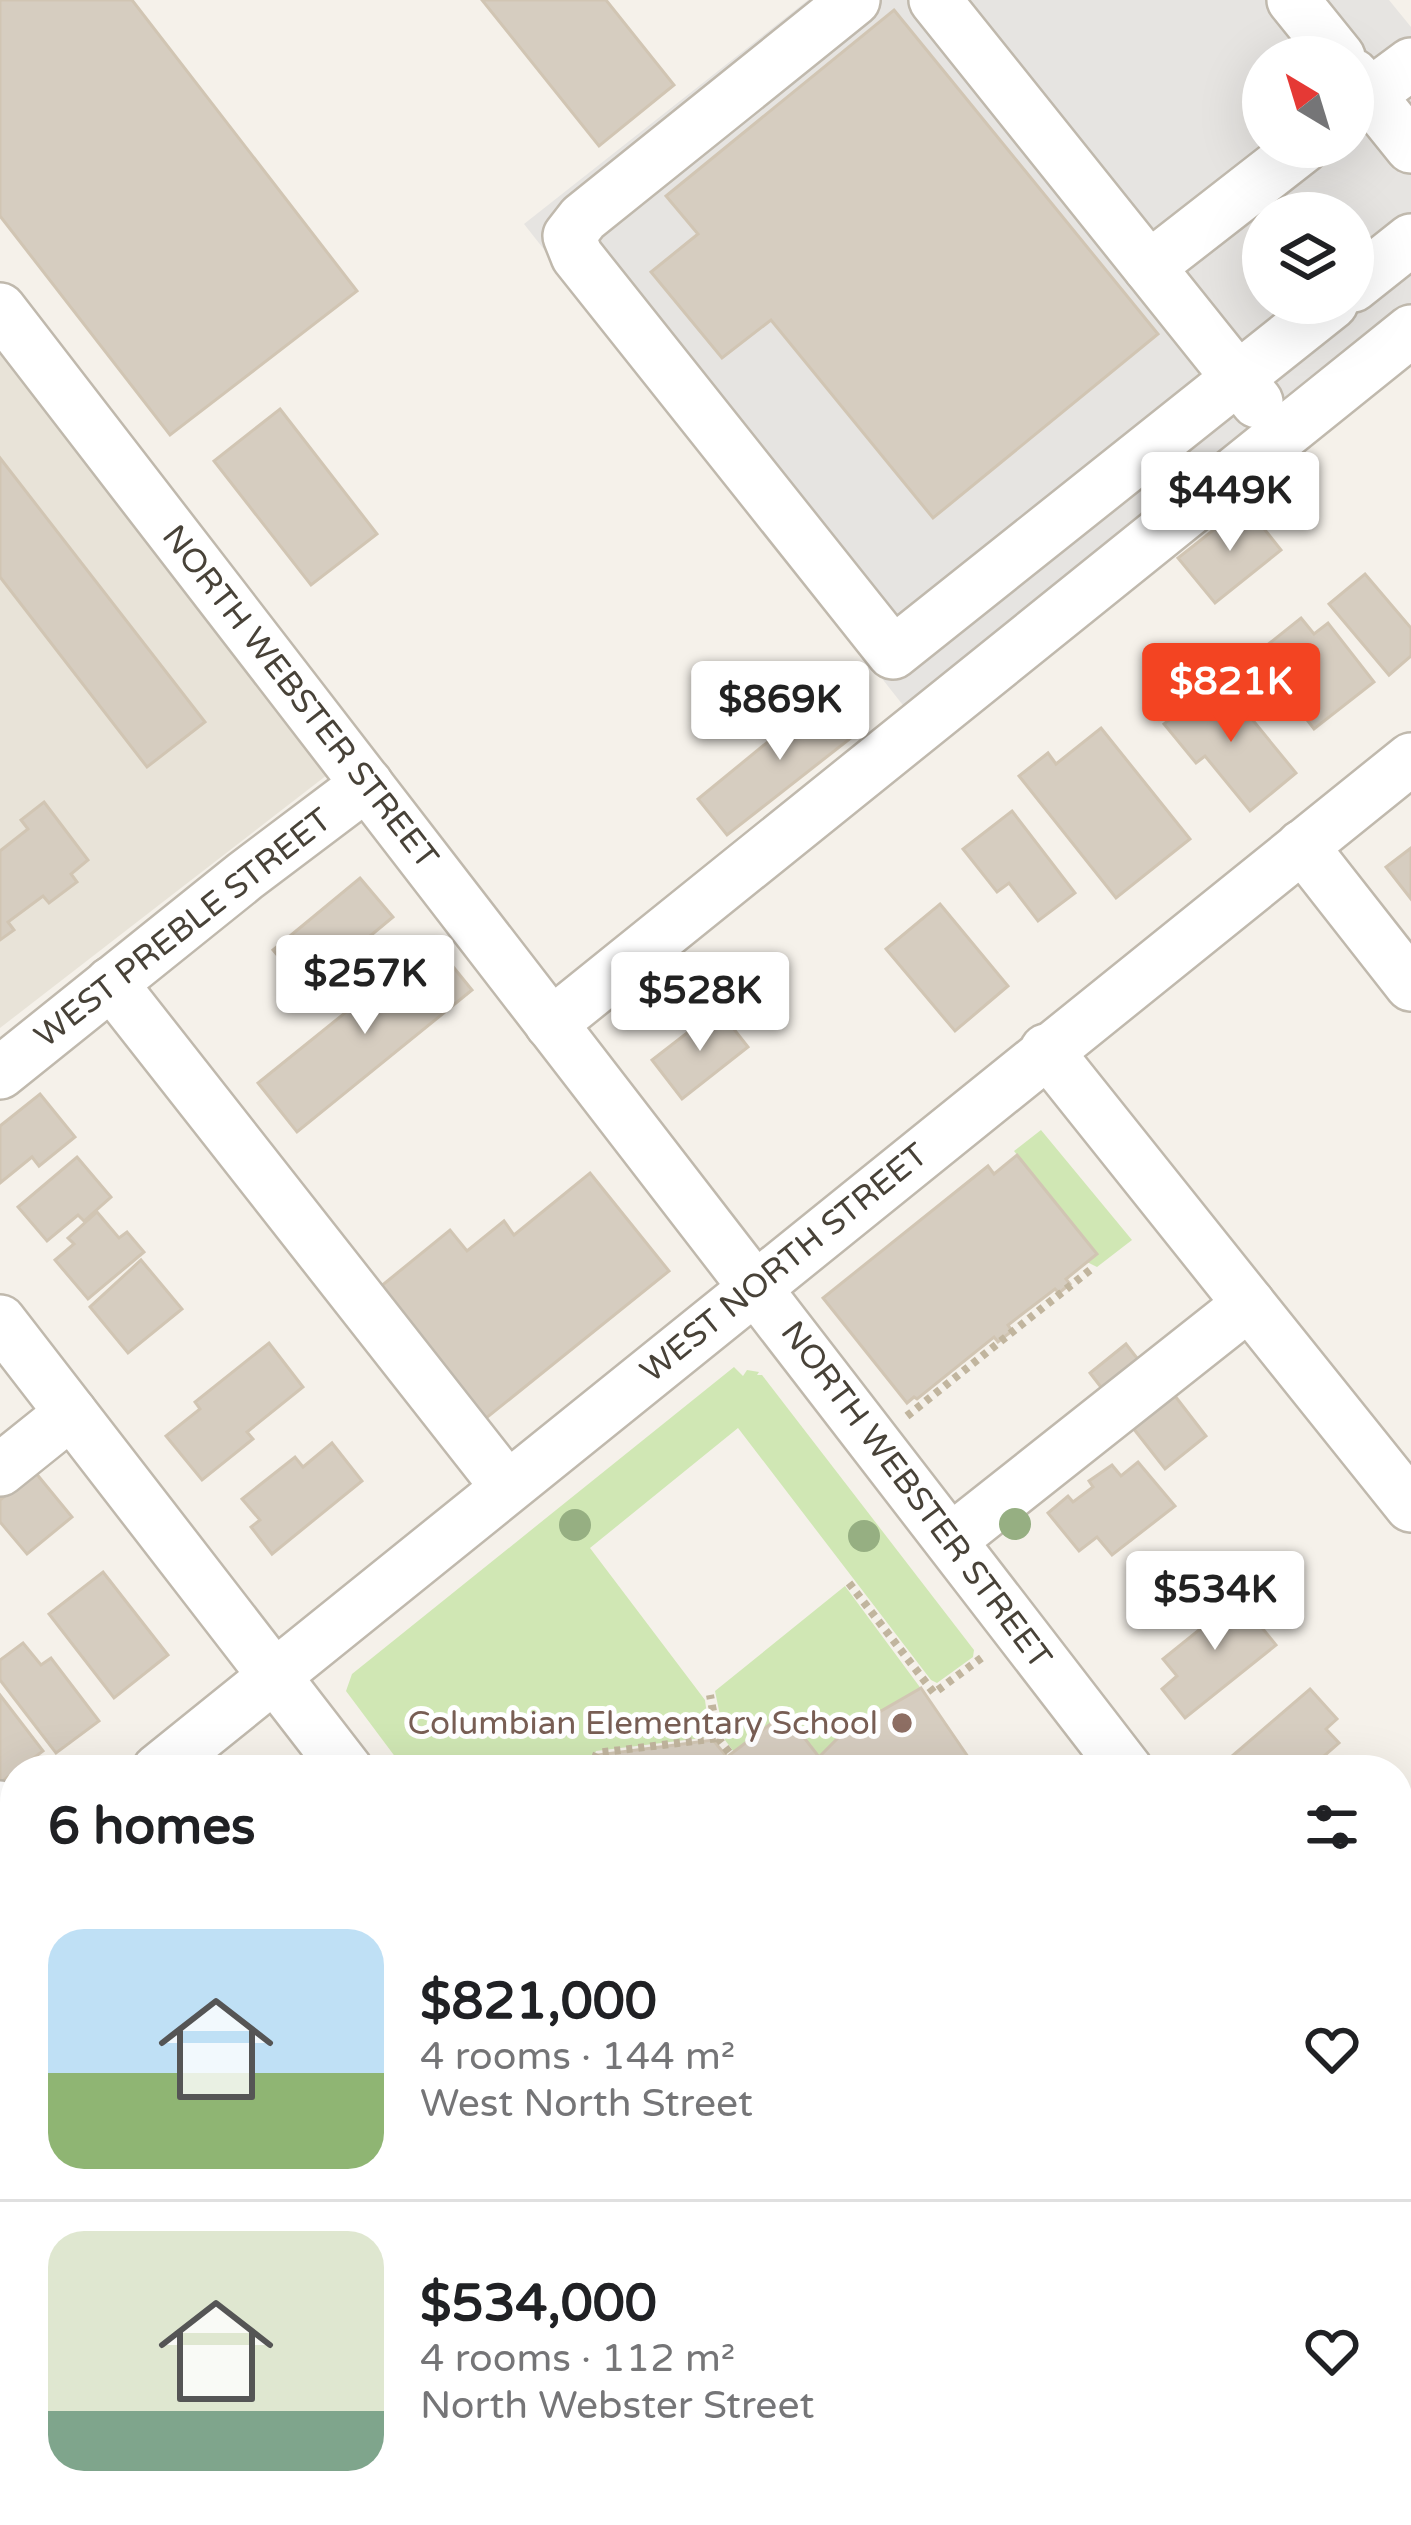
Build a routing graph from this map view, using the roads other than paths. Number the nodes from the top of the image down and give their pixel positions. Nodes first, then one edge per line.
1 (854, 0) edge
2 (935, 0) edge
3 (1293, 0) edge
4 (1319, 36) edge
5 (1411, 64) edge
6 (1374, 76) edge
7 (1374, 105) edge
8 (1411, 147) edge
9 (1276, 168) edge
10 (1411, 240) edge
11 (1149, 268) junction
12 (1374, 269) edge
13 (0, 309) edge
14 (1306, 324) edge
15 (1411, 331) edge
16 (1238, 378) junction
17 (1282, 434) junction
18 (893, 652) junction
19 (937, 710) junction
20 (1411, 759) edge
21 (367, 784) junction
22 (1302, 846) junction
23 (111, 983) junction
24 (1411, 985) edge
25 (551, 1024) junction
26 (1046, 1050) junction
27 (0, 1073) edge
28 (757, 1286) junction
29 (1249, 1304) junction
30 (0, 1321) edge
31 (71, 1413) junction
32 (0, 1470) edge
33 (507, 1487) junction
34 (1411, 1506) edge
35 (951, 1540) junction
36 (275, 1676) junction
37 (177, 1755) edge
38 (336, 1755) edge
39 (1115, 1755) edge

1 - 18 street
2 - 11 street
3 - 4 street
5 - 6 street
7 - 8 street
9 - 11 street
10 - 12 street
11 - 16 street
13 - 21 street, NORTH WEBSTER STREET
14 - 16 street
15 - 17 street
16 - 17 street
16 - 18 street
17 - 19 street
18 - 19 street
19 - 25 street
20 - 22 street, WEST NORTH STREET
21 - 23 street, WEST PREBLE STREET
21 - 25 street, NORTH WEBSTER STREET
22 - 24 street
22 - 26 street, WEST NORTH STREET
23 - 27 street, WEST PREBLE STREET
23 - 33 street
25 - 28 street, NORTH WEBSTER STREET
26 - 28 street, WEST NORTH STREET
26 - 29 street
28 - 33 street, WEST NORTH STREET
28 - 35 street, NORTH WEBSTER STREET
29 - 34 street
29 - 35 street
30 - 31 street
31 - 32 street
31 - 36 street
33 - 36 street, WEST NORTH STREET
35 - 39 street, NORTH WEBSTER STREET
36 - 37 street, WEST NORTH STREET
36 - 38 street

